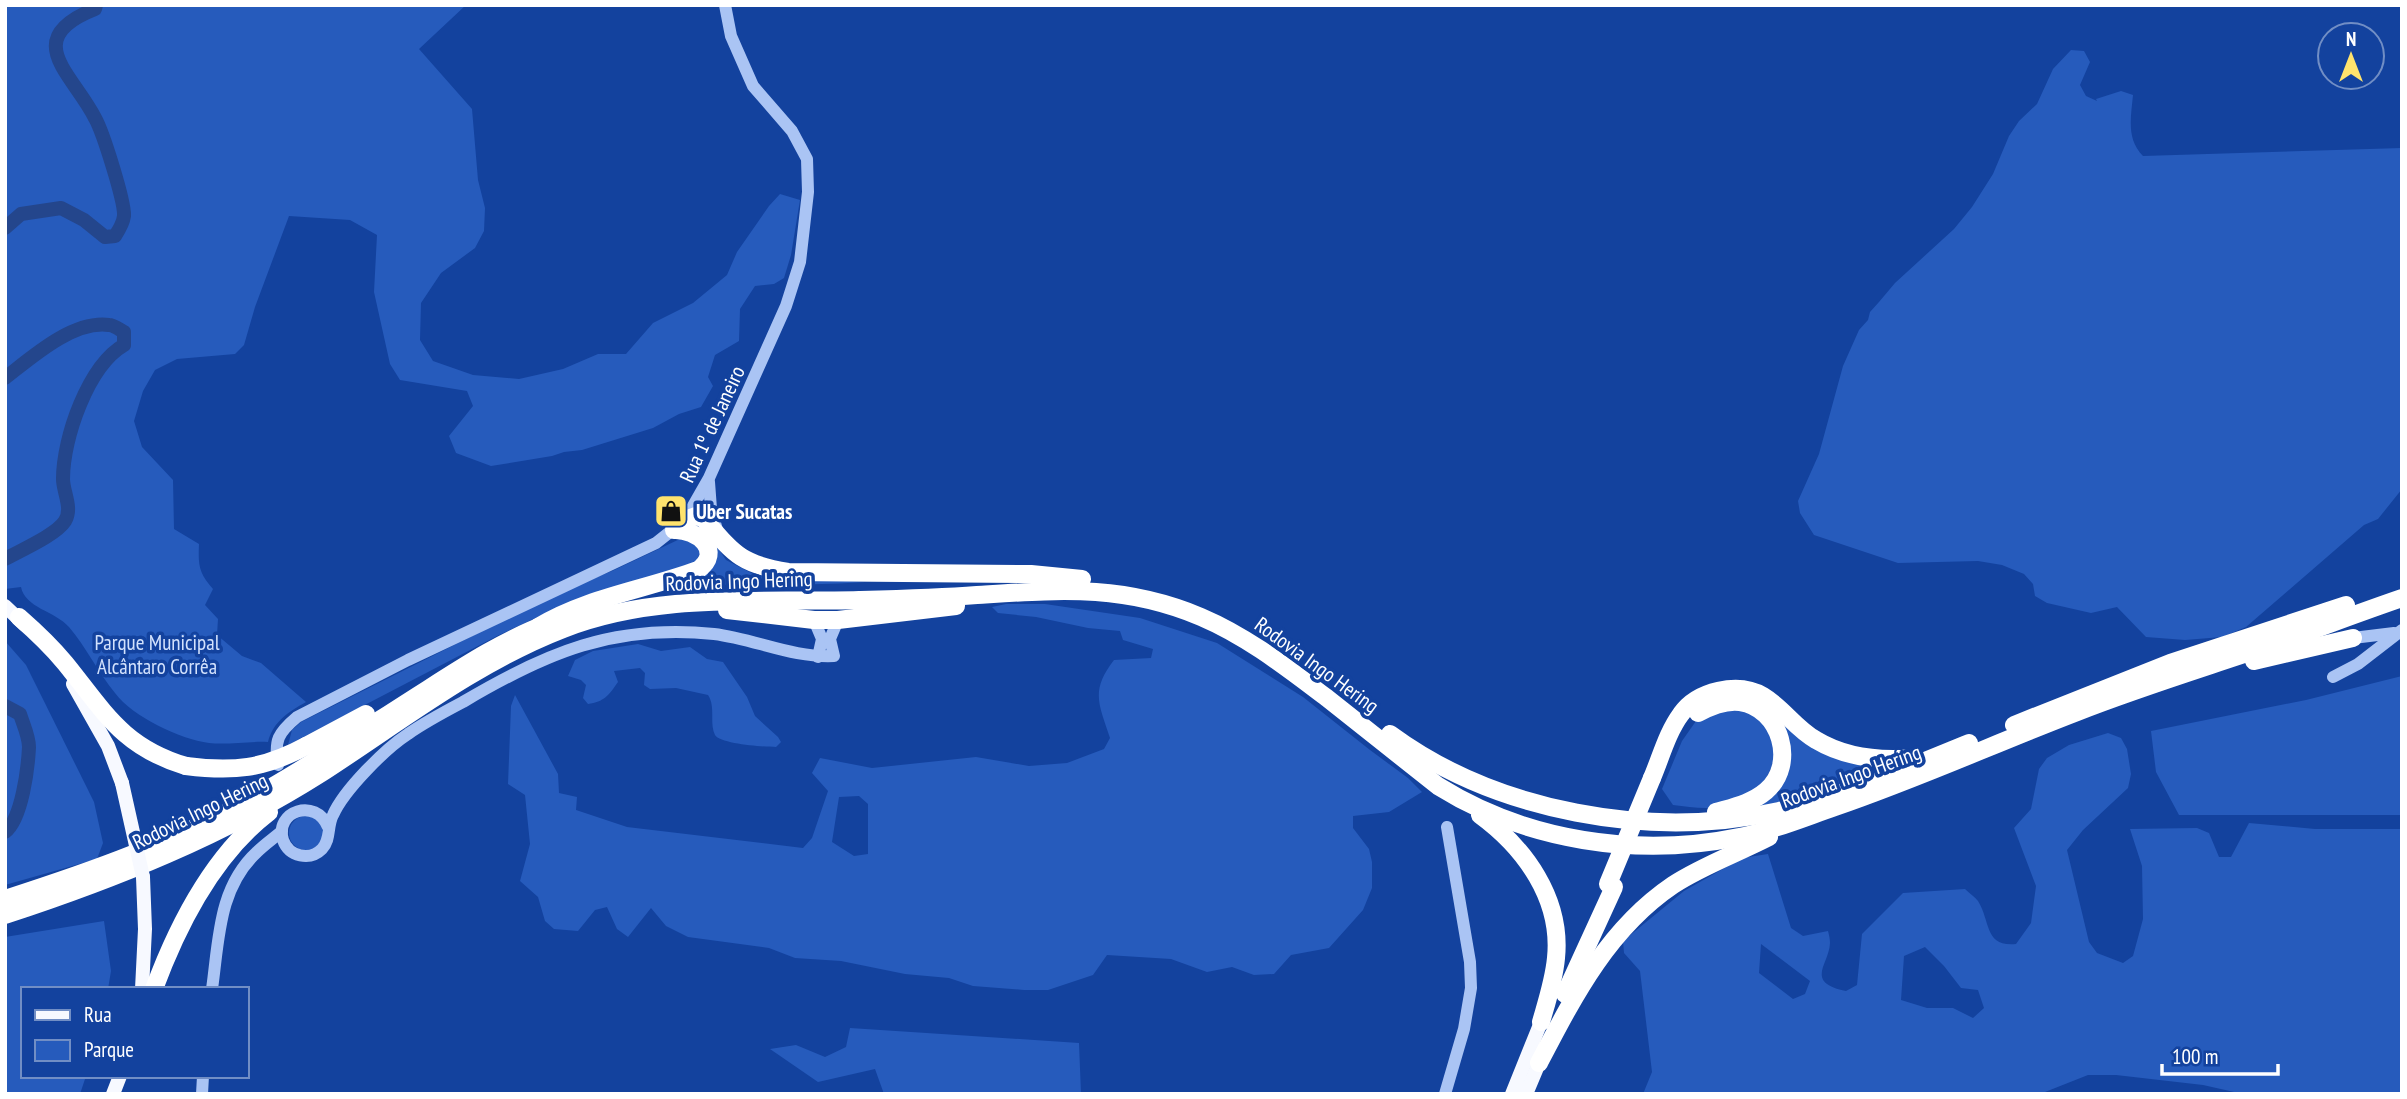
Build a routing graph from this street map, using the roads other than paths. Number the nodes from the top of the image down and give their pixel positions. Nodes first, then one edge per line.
1 (725, 5) edge
2 (709, 478) junction
3 (680, 525) junction
4 (719, 537) junction
5 (1082, 579) junction
6 (2402, 586) edge
7 (1001, 594) junction
8 (2402, 598) edge
9 (696, 603) junction
10 (12, 611) edge
11 (814, 620) junction
12 (838, 620) junction
13 (538, 627) junction
14 (2400, 632) edge
15 (515, 636) junction
16 (2353, 638) junction
17 (818, 657) junction
18 (2361, 661) junction
19 (2192, 671) junction
20 (2333, 677) dead end
21 (1969, 743) junction
22 (279, 765) dead end
23 (318, 775) junction
24 (1655, 779) junction
25 (292, 798) dead end
26 (340, 801) junction
27 (1463, 802) junction
28 (304, 812) junction
29 (1802, 819) junction
30 (1653, 822) junction
31 (328, 827) junction
32 (1447, 827) dead end
33 (282, 831) junction
34 (288, 849) junction
35 (248, 862) junction
36 (1611, 885) junction
37 (16, 901) edge
38 (5, 915) edge
39 (142, 987) edge
40 (155, 987) edge
41 (212, 987) edge
42 (1541, 1022) junction
43 (1539, 1063) junction
44 (1445, 1094) edge
45 (1512, 1094) edge
46 (1526, 1094) edge

1 - 2 street, Rua 1º de Janeiro
2 - 3 street, Rua 1º de Janeiro
2 - 4 street
3 - 4 highway
3 - 13 highway
3 - 22 street, Rua 1º de Janeiro
4 - 5 highway
5 - 13 highway, Rodovia Ingo Hering
5 - 30 highway, Rodovia Ingo Hering
6 - 21 highway, Rodovia Ingo Hering
7 - 9 highway, Rodovia Ingo Hering
7 - 12 highway
7 - 27 highway, Rodovia Ingo Hering
8 - 19 highway, Rodovia Ingo Hering
9 - 11 highway
9 - 23 highway, Rodovia Ingo Hering
10 - 15 highway, bridge
10 - 39 main road, bridge
11 - 12 highway
11 - 17 street
12 - 17 street
13 - 15 highway, Rodovia Ingo Hering
14 - 16 street
14 - 18 street
15 - 37 highway, Rodovia Ingo Hering
16 - 18 street
16 - 19 highway
17 - 26 street
18 - 20 street
19 - 29 highway, Rodovia Ingo Hering
21 - 24 highway
21 - 30 highway, Rodovia Ingo Hering
23 - 37 highway, Rodovia Ingo Hering
23 - 40 highway
24 - 30 highway
24 - 36 highway, bridge
25 - 28 street
26 - 28 street
26 - 31 street
27 - 29 highway, Rodovia Ingo Hering
27 - 42 highway
28 - 31 street
28 - 33 street
29 - 43 highway
31 - 34 street
32 - 44 street
33 - 34 street
33 - 35 street
34 - 35 street
35 - 41 street
36 - 42 highway
36 - 43 highway
37 - 38 highway, Rodovia Ingo Hering
42 - 45 main road
43 - 46 main road

